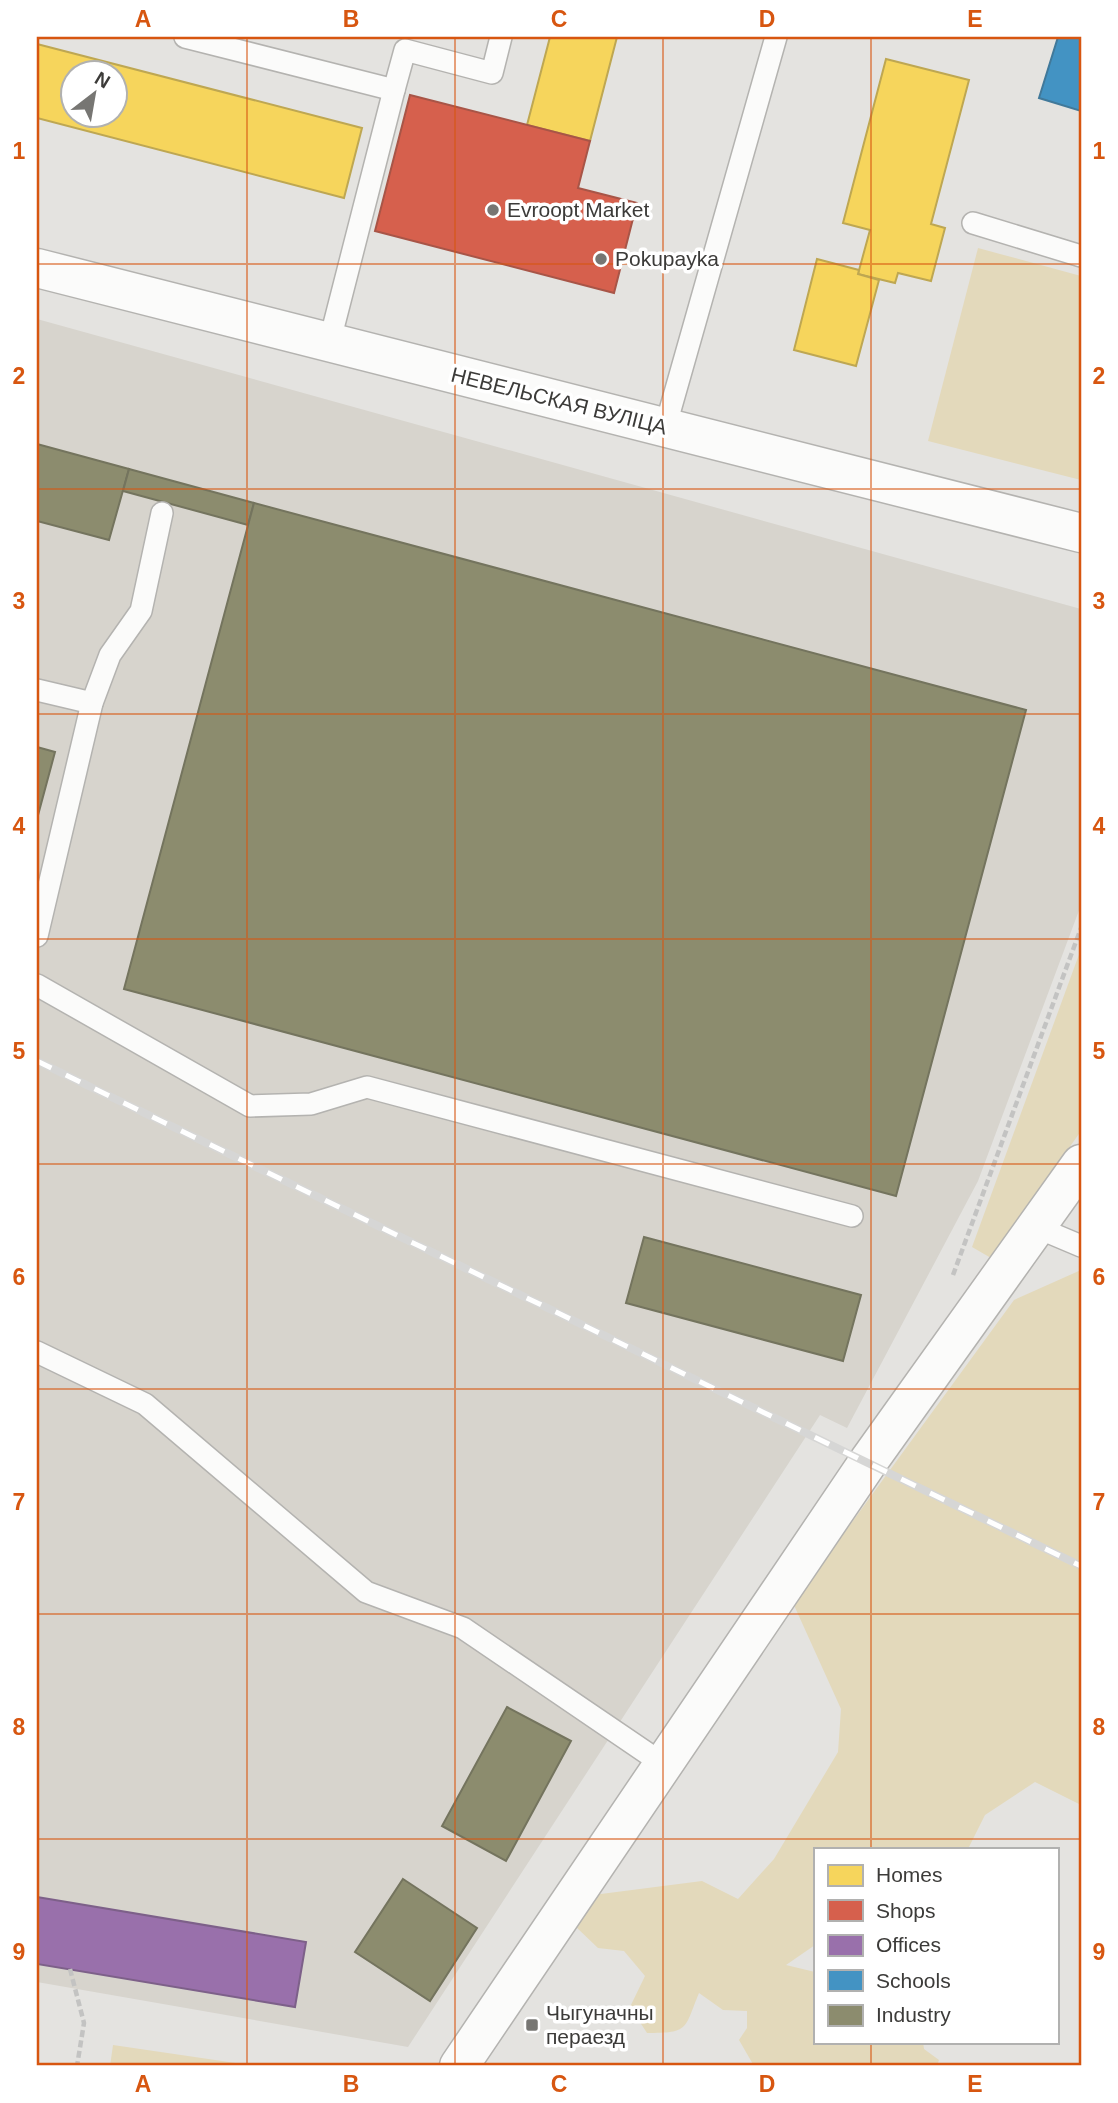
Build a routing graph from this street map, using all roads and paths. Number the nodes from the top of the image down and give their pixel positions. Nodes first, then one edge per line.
1 (184, 37) edge
2 (501, 37) edge
3 (776, 37) edge
4 (394, 90) junction
5 (973, 223) dead end
6 (1081, 256) edge
7 (37, 268) edge
8 (329, 344) junction
9 (665, 428) junction
10 (162, 513) dead end
11 (1081, 533) edge
12 (37, 690) edge
13 (92, 703) junction
14 (1081, 928) edge
15 (37, 936) edge
16 (37, 985) edge
17 (1081, 1164) edge
18 (852, 1216) dead end
19 (1037, 1227) junction
20 (1081, 1246) edge
21 (982, 1304) junction
22 (37, 1352) edge
23 (663, 1765) junction
24 (69, 1969) dead end
25 (77, 2066) edge
26 (458, 2066) edge

1 - 4 lane
2 - 4 lane
3 - 9 lane
4 - 8 lane
5 - 6 lane
7 - 8 street, НЕВЕЛЬСКАЯ ВУЛІЦА
8 - 9 street, НЕВЕЛЬСКАЯ ВУЛІЦА
9 - 11 street, НЕВЕЛЬСКАЯ ВУЛІЦА
10 - 13 lane
12 - 13 lane
13 - 15 lane
14 - 21 path
16 - 18 lane
17 - 19 street
19 - 20 lane
19 - 21 street
21 - 23 street
22 - 23 lane
23 - 26 street
24 - 25 path

